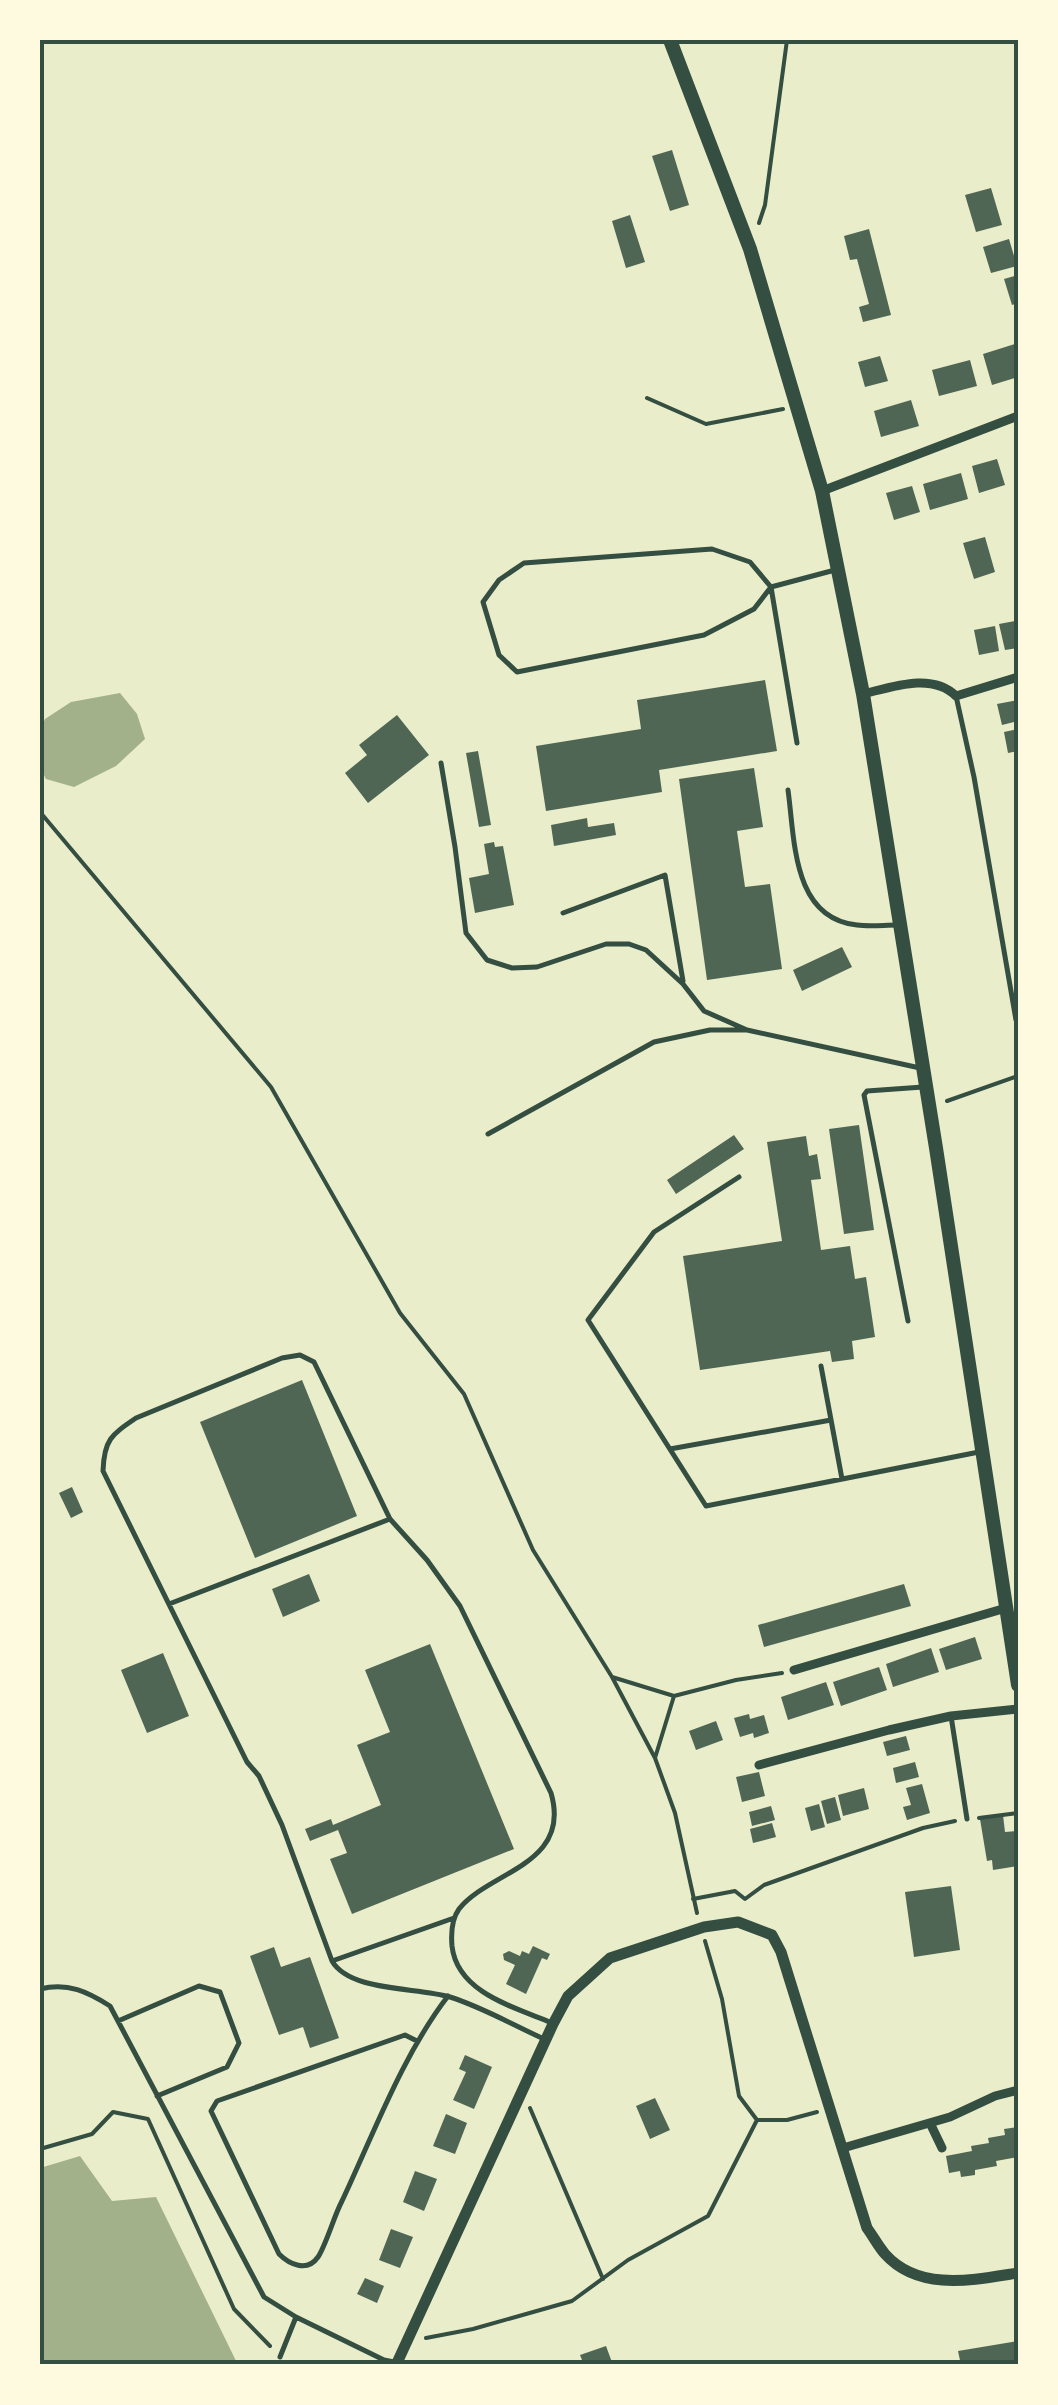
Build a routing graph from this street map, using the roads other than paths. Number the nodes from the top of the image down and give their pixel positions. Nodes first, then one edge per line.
1 (670, 40) edge
2 (1018, 416) edge
3 (822, 492) junction
4 (838, 569) junction
5 (770, 587) junction
6 (1018, 677) edge
7 (863, 694) junction
8 (956, 696) junction
9 (798, 742) dead end
10 (441, 762) dead end
11 (788, 790) dead end
12 (563, 912) dead end
13 (900, 925) junction
14 (683, 984) junction
15 (1016, 1020) edge
16 (747, 1030) junction
17 (923, 1068) junction
18 (926, 1087) junction
19 (488, 1134) dead end
20 (738, 1177) dead end
21 (908, 1320) dead end
22 (822, 1366) dead end
23 (831, 1420) junction
24 (670, 1449) junction
25 (982, 1452) junction
26 (842, 1480) junction
27 (390, 1519) junction
28 (168, 1604) junction
29 (1006, 1608) junction
30 (794, 1670) road end
31 (1018, 1685) edge
32 (1018, 1709) edge
33 (952, 1716) junction
34 (759, 1766) dead end
35 (967, 1820) road end
36 (454, 1918) junction
37 (332, 1961) junction
38 (40, 1989) edge
39 (448, 1996) junction
40 (118, 2020) junction
41 (553, 2024) junction
42 (546, 2040) junction
43 (417, 2041) junction
44 (1018, 2090) edge
45 (157, 2096) junction
46 (930, 2123) junction
47 (843, 2148) junction
48 (942, 2148) dead end
49 (1018, 2273) edge
50 (296, 2317) junction
51 (280, 2357) road end
52 (397, 2364) edge

1 - 3 main road
2 - 3 street
3 - 4 main road
4 - 5 lane
4 - 7 main road
5 - 5 lane
5 - 9 lane
6 - 8 street
7 - 8 street
7 - 13 main road
8 - 15 lane
10 - 14 lane
11 - 13 lane
12 - 14 lane
13 - 17 main road
14 - 16 lane
16 - 17 lane
16 - 19 lane
17 - 18 main road
18 - 21 lane
18 - 25 main road
20 - 24 lane
22 - 23 lane
23 - 24 lane
23 - 26 lane
24 - 26 lane
25 - 26 lane
25 - 29 main road
27 - 28 lane
27 - 28 lane
27 - 36 lane
28 - 37 lane
29 - 30 street
29 - 31 main road
32 - 33 street
33 - 34 street
33 - 35 lane
36 - 37 lane
36 - 41 lane
37 - 39 lane
38 - 40 lane
39 - 42 lane
39 - 43 lane
40 - 45 lane
40 - 45 lane
41 - 42 street
41 - 47 street
42 - 52 street
43 - 43 lane
44 - 46 street
45 - 50 lane
46 - 47 street
46 - 48 street
47 - 49 street
50 - 51 lane
50 - 52 lane

